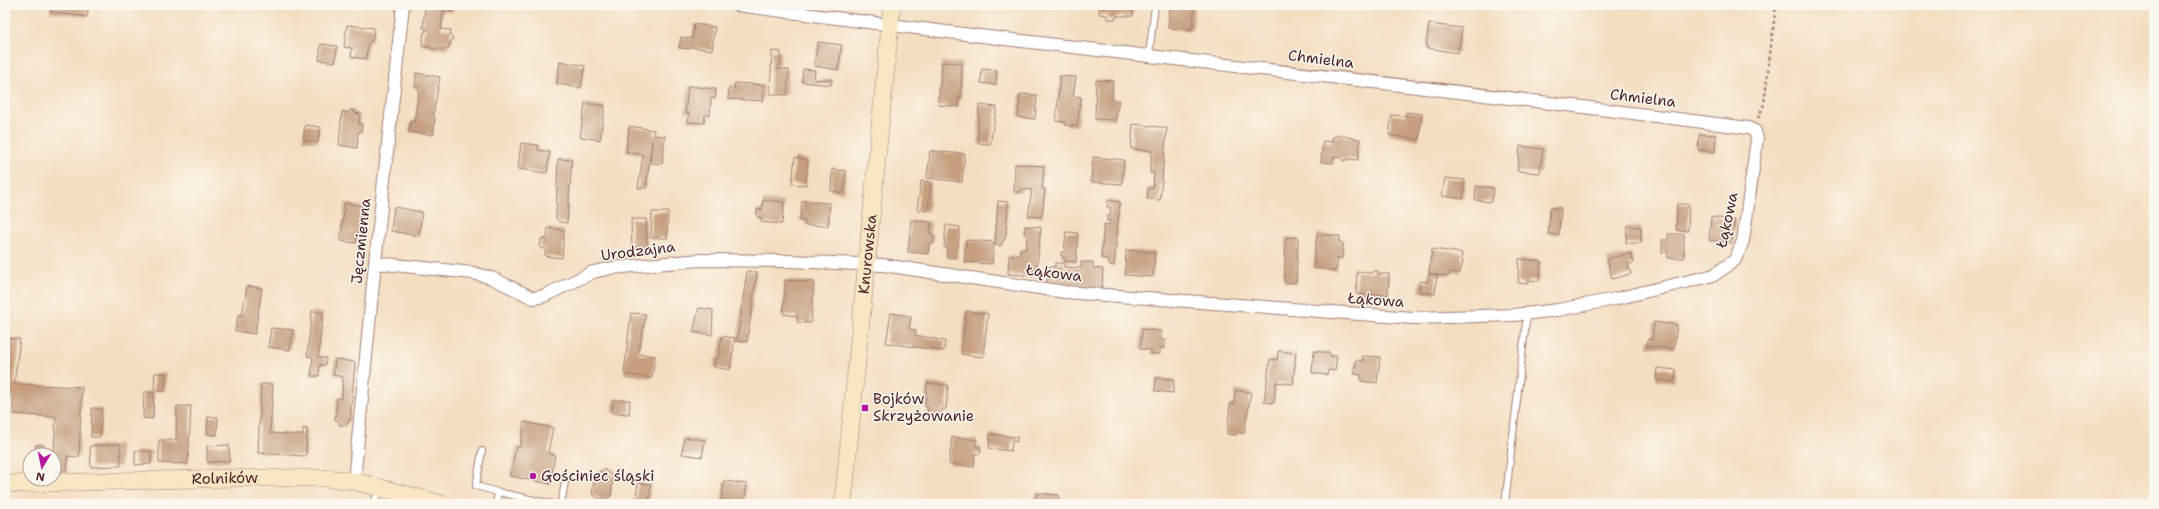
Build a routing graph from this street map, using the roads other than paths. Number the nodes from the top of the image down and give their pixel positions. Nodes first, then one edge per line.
1 (403, 5) edge
2 (737, 5) edge
3 (892, 5) edge
4 (1155, 5) edge
5 (890, 26) junction
6 (1149, 55) junction
7 (1750, 128) joint
8 (375, 263) junction
9 (868, 263) junction
10 (1527, 313) junction
11 (482, 451) dead end
12 (566, 477) dead end
13 (354, 481) junction
14 (5, 484) edge
15 (379, 487) junction
16 (498, 492) junction
17 (374, 504) edge
18 (442, 504) edge
19 (496, 504) edge
20 (552, 504) edge
21 (561, 504) edge
22 (843, 504) edge
23 (1505, 504) edge

1 - 8 street, Jęczmienna
2 - 5 street, Chmielna
3 - 5 street, Knurowska
4 - 6 lane
5 - 6 street, Chmielna
5 - 9 street, Knurowska
6 - 7 street, Chmielna
7 - 10 street, Łąkowa
8 - 9 street, Urodzajna
8 - 13 street, Jęczmienna
9 - 10 street, Łąkowa
9 - 22 street, Knurowska
10 - 23 lane
11 - 16 lane
12 - 21 lane
13 - 14 street, Rolników
13 - 15 street, Rolników
15 - 17 lane
15 - 18 street, Rolników
16 - 19 lane
16 - 20 lane

